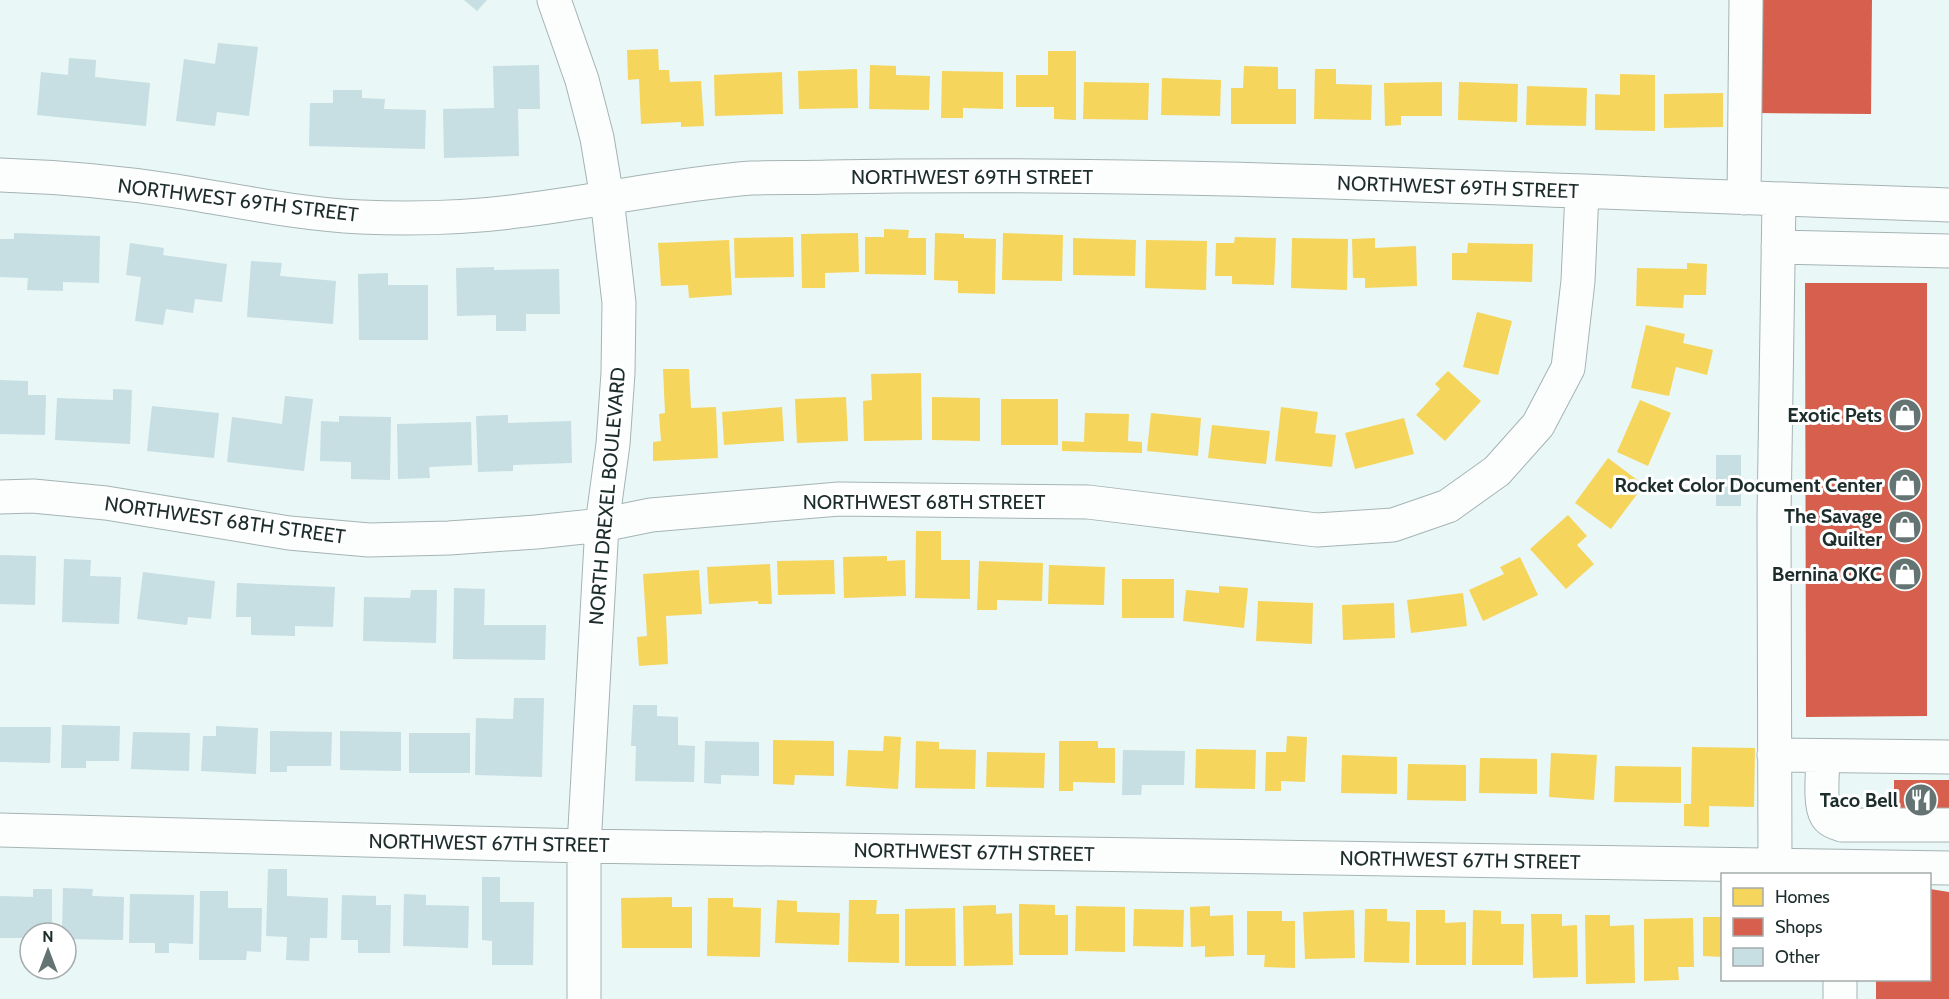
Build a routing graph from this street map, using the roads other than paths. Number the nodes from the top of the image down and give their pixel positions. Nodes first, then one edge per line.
1 (554, 0) edge
2 (1746, 0) edge
3 (0, 175) edge
4 (1582, 192) junction
5 (607, 198) junction
6 (1744, 198) junction
7 (1779, 200) junction
8 (1949, 205) edge
9 (1778, 247) junction
10 (1949, 251) edge
11 (0, 497) edge
12 (602, 525) junction
13 (1774, 755) junction
14 (1823, 756) junction
15 (1949, 757) edge
16 (1949, 825) edge
17 (0, 831) edge
18 (584, 846) junction
19 (1775, 865) junction
20 (1949, 867) edge
21 (1841, 870) edge
22 (1840, 981) edge
23 (584, 999) edge
24 (1840, 999) edge

1 - 5 street, NORTH DREXEL BOULEVARD
2 - 6 street
3 - 5 street, NORTHWEST 69TH STREET
4 - 5 street, NORTHWEST 69TH STREET
4 - 6 street, NORTHWEST 69TH STREET
4 - 12 street, NORTHWEST 68TH STREET
5 - 12 street, NORTH DREXEL BOULEVARD
6 - 7 street, NORTHWEST 69TH STREET
7 - 8 street, NORTHWEST 69TH STREET
7 - 9 street
9 - 10 street
9 - 13 street
11 - 12 street, NORTHWEST 68TH STREET
12 - 18 street, NORTH DREXEL BOULEVARD
13 - 14 street
13 - 19 street
14 - 15 street
14 - 16 street
17 - 18 street, NORTHWEST 67TH STREET
18 - 19 street, NORTHWEST 67TH STREET
18 - 23 street, NORTH DREXEL BOULEVARD
19 - 21 street, NORTHWEST 67TH STREET
20 - 21 street, NORTHWEST 67TH STREET
22 - 24 street

